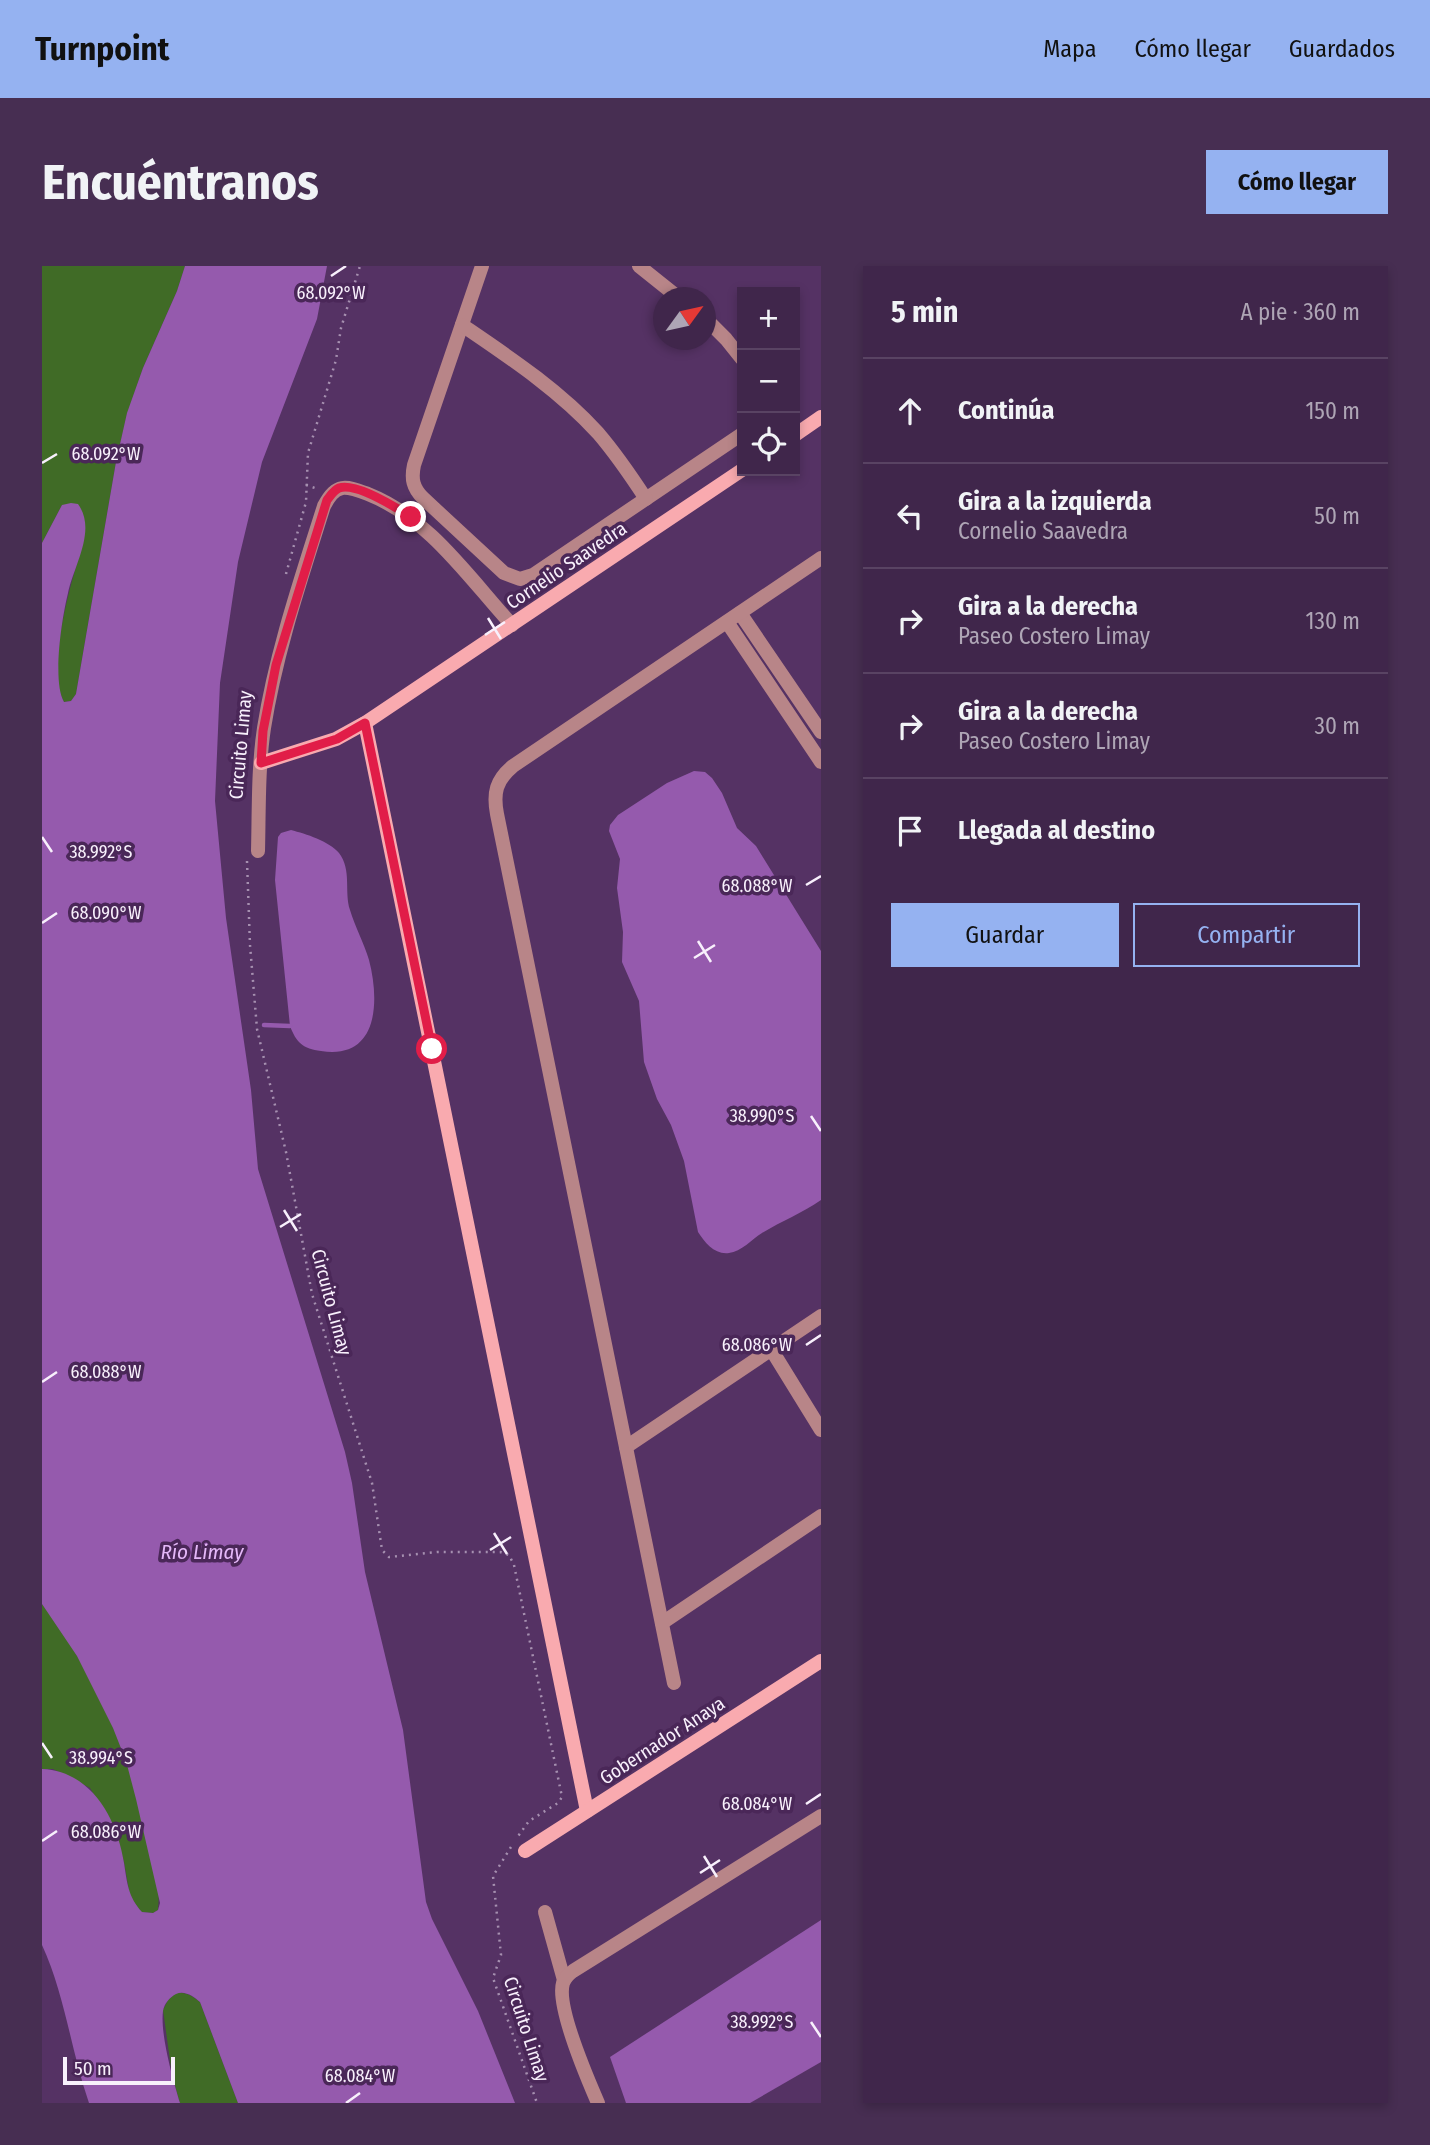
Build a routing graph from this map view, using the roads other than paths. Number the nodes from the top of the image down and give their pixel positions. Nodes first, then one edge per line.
1 (482, 266) edge
2 (639, 266) edge
3 (665, 287) edge
4 (462, 324) junction
5 (716, 329) edge
6 (737, 353) edge
7 (821, 417) edge
8 (800, 432) edge
9 (737, 438) edge
10 (737, 473) edge
11 (646, 499) junction
12 (821, 558) edge
13 (740, 613) junction
14 (727, 622) junction
15 (512, 625) junction
16 (365, 723) junction
17 (821, 732) edge
18 (821, 762) edge
19 (261, 763) junction
20 (253, 853) road end
21 (821, 1316) edge
22 (771, 1349) junction
23 (821, 1430) edge
24 (626, 1447) junction
25 (821, 1516) edge
26 (662, 1623) junction
27 (821, 1661) edge
28 (674, 1683) dead end
29 (587, 1811) junction
30 (821, 1816) edge
31 (525, 1851) dead end
32 (545, 1912) dead end
33 (564, 1980) junction
34 (598, 2103) edge

1 - 4 street
2 - 3 street
4 - 11 street
4 - 11 street
5 - 6 street
7 - 8 street
9 - 11 street
10 - 15 street, Cornelio Saavedra
12 - 13 street
13 - 14 street
13 - 17 street
14 - 18 street
14 - 24 street
15 - 16 street, Cornelio Saavedra
15 - 19 street
16 - 19 street, Cornelio Saavedra
16 - 29 street
19 - 20 street
21 - 22 street
22 - 23 street
22 - 24 street
24 - 26 street
25 - 26 street
26 - 28 street
27 - 29 street, Gobernador Anaya
29 - 31 street, Gobernador Anaya
30 - 33 street
32 - 33 street
33 - 34 street

